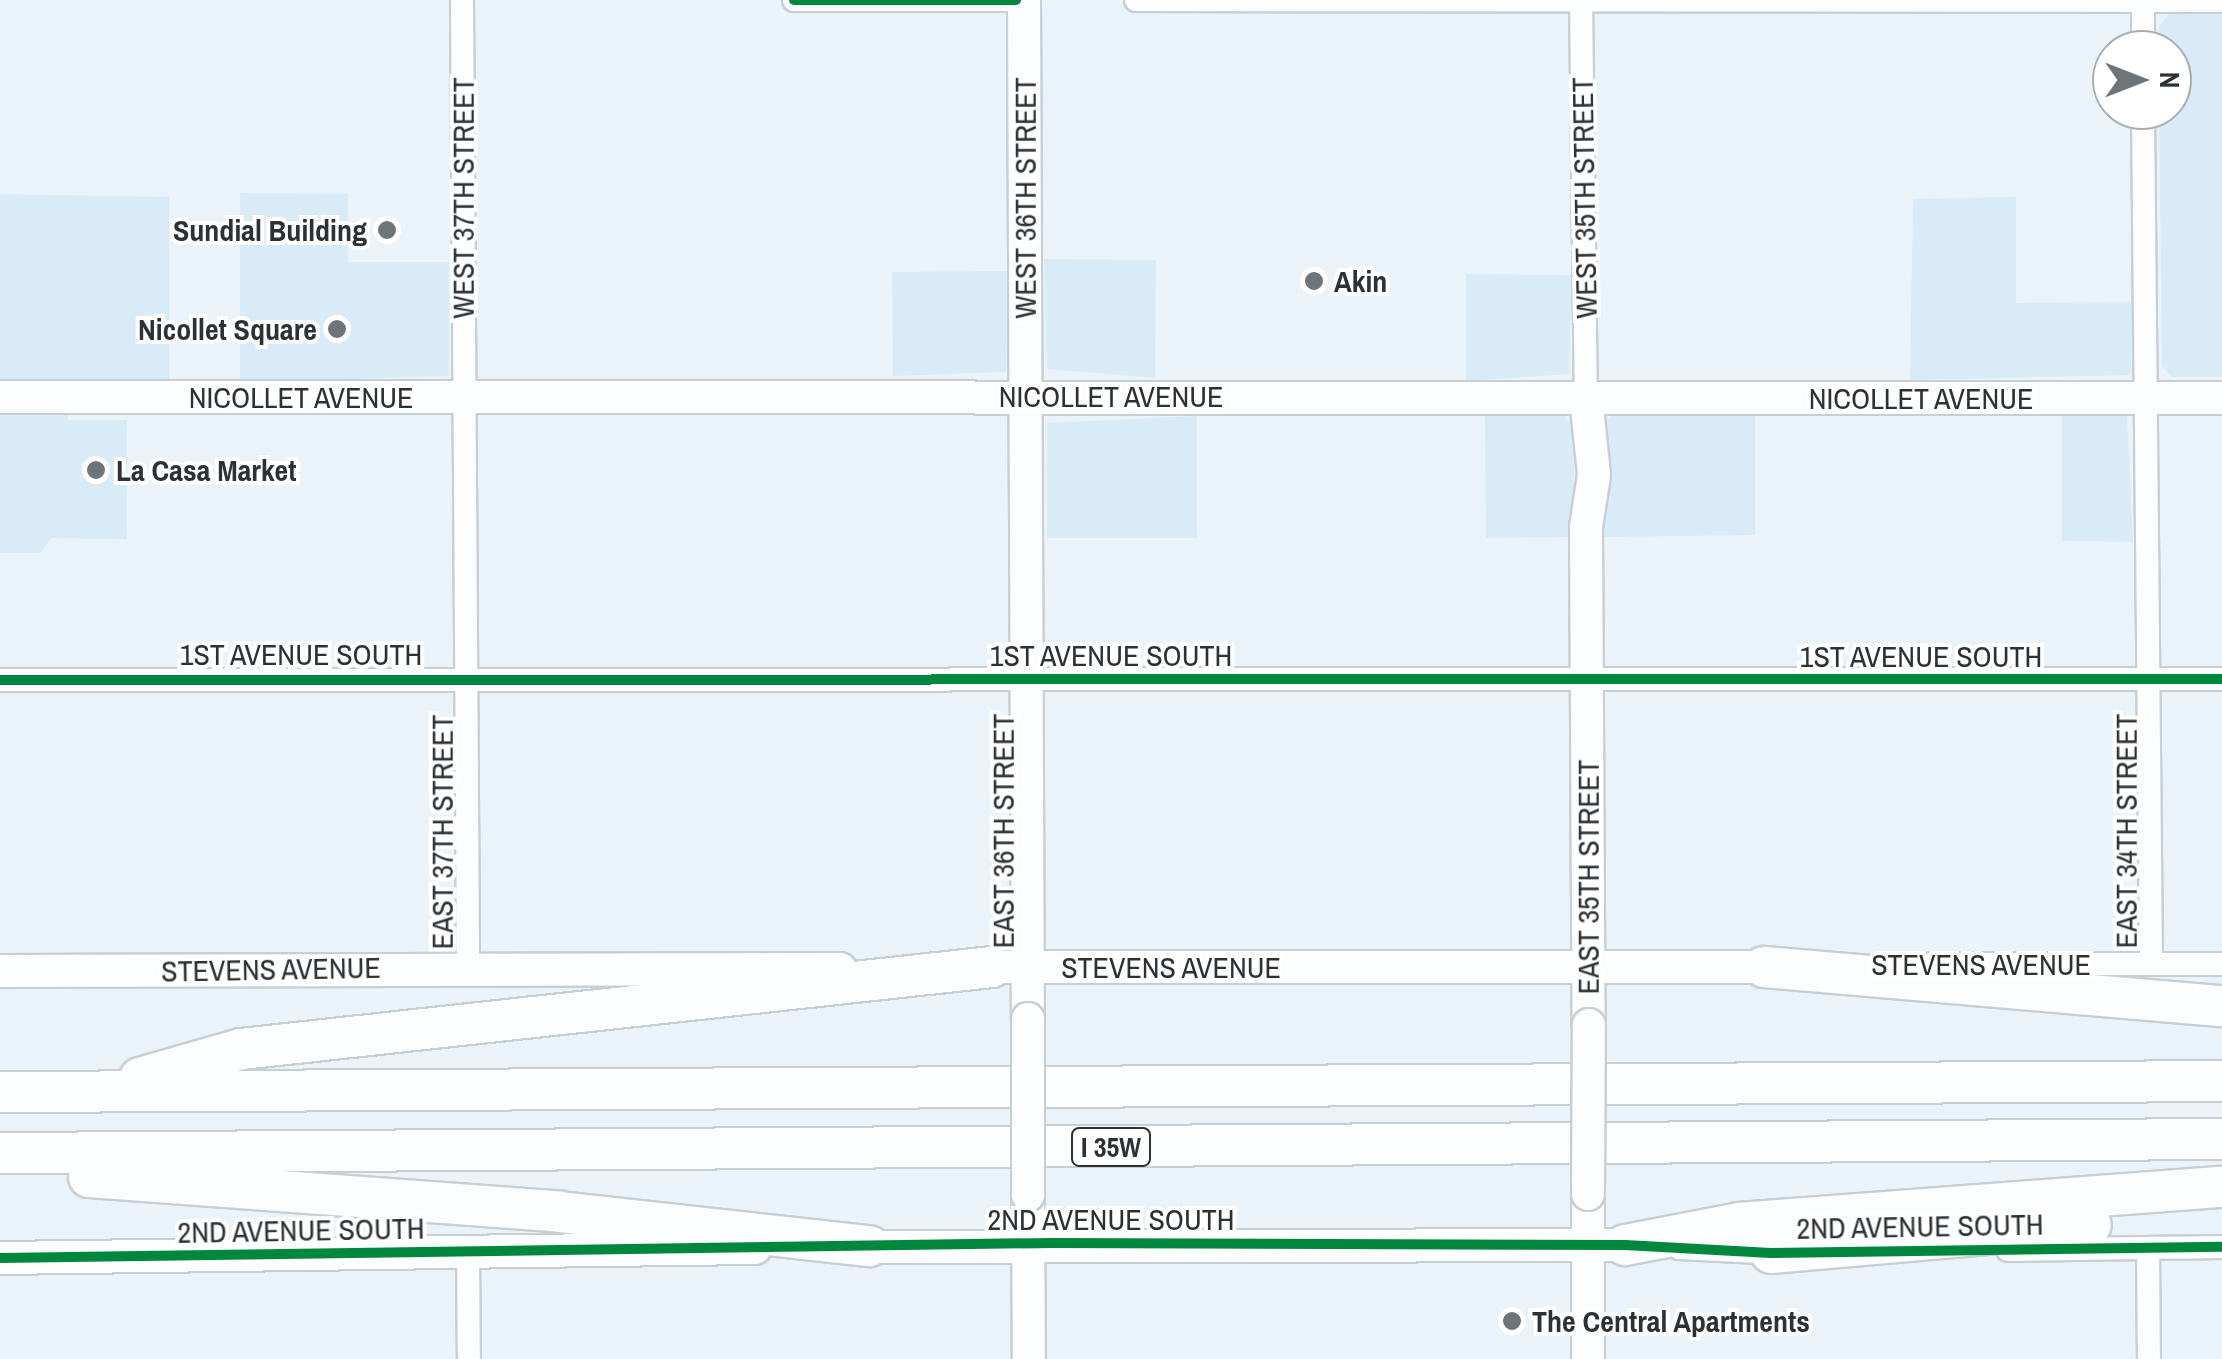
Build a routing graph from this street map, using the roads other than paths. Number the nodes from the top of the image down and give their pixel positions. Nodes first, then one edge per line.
1 (462, 0) edge
2 (794, 0) edge
3 (1016, 0) edge
4 (1024, 0) edge
5 (1136, 0) edge
6 (1581, 0) edge
7 (2143, 1) edge
8 (2222, 2) edge
9 (2142, 30) edge
10 (2142, 130) edge
11 (1025, 395) junction
12 (464, 396) junction
13 (1576, 397) junction
14 (0, 398) edge
15 (2147, 398) junction
16 (2222, 398) edge
17 (466, 678) junction
18 (1027, 679) junction
19 (2151, 679) junction
20 (2222, 679) edge
21 (0, 680) edge
22 (1586, 683) junction
23 (2151, 964) junction
24 (2222, 964) edge
25 (468, 966) junction
26 (1010, 967) junction
27 (1589, 967) junction
28 (1764, 967) junction
29 (0, 971) edge
30 (2222, 1006) edge
31 (2222, 1081) edge
32 (0, 1092) edge
33 (89, 1092) junction
34 (2222, 1140) edge
35 (0, 1153) edge
36 (0, 1170) edge
37 (2222, 1188) edge
38 (2222, 1213) edge
39 (1030, 1243) junction
40 (868, 1246) junction
41 (1606, 1247) junction
42 (2148, 1248) junction
43 (2222, 1248) edge
44 (1771, 1253) junction
45 (468, 1254) junction
46 (0, 1258) edge
47 (469, 1359) edge
48 (1029, 1359) edge
49 (1588, 1359) edge
50 (2149, 1359) edge

1 - 12 street, WEST 37TH STREET
2 - 3 street
4 - 11 street, WEST 36TH STREET
5 - 6 street
6 - 7 street
6 - 13 street, WEST 35TH STREET
7 - 8 street
7 - 9 street
10 - 15 street, EAST 34TH STREET
11 - 12 street, NICOLLET AVENUE
11 - 13 street, NICOLLET AVENUE
11 - 18 street, EAST 36TH STREET
12 - 14 street, NICOLLET AVENUE
12 - 17 street, EAST 37TH STREET
13 - 15 street, NICOLLET AVENUE
13 - 22 street, EAST 35TH STREET
15 - 16 street, NICOLLET AVENUE
15 - 19 street, EAST 34TH STREET
17 - 18 street, 1ST AVENUE SOUTH
17 - 21 street, 1ST AVENUE SOUTH
17 - 25 street, EAST 37TH STREET
18 - 22 street, 1ST AVENUE SOUTH
18 - 26 street, EAST 36TH STREET
19 - 20 street, 1ST AVENUE SOUTH
19 - 22 street, 1ST AVENUE SOUTH
19 - 23 street, EAST 34TH STREET
22 - 27 street, EAST 35TH STREET
23 - 24 street, STEVENS AVENUE
23 - 28 street, STEVENS AVENUE
25 - 26 street, STEVENS AVENUE
25 - 29 street, STEVENS AVENUE
26 - 27 street, STEVENS AVENUE
26 - 33 highway
26 - 39 street, EAST 36TH STREET, bridge
27 - 28 street, STEVENS AVENUE
27 - 41 street, EAST 35TH STREET, bridge
28 - 30 highway
31 - 33 highway, I 35W
32 - 33 highway, I 35W
34 - 35 highway, I 35W
36 - 40 highway
37 - 41 highway
38 - 44 highway
39 - 40 street, 2ND AVENUE SOUTH
39 - 41 street, 2ND AVENUE SOUTH
39 - 48 street, EAST 36TH STREET
40 - 45 street, 2ND AVENUE SOUTH
41 - 44 street, 2ND AVENUE SOUTH
41 - 49 street, EAST 35TH STREET
42 - 43 street, 2ND AVENUE SOUTH
42 - 44 street, 2ND AVENUE SOUTH
42 - 50 street
45 - 46 street, 2ND AVENUE SOUTH
45 - 47 street

